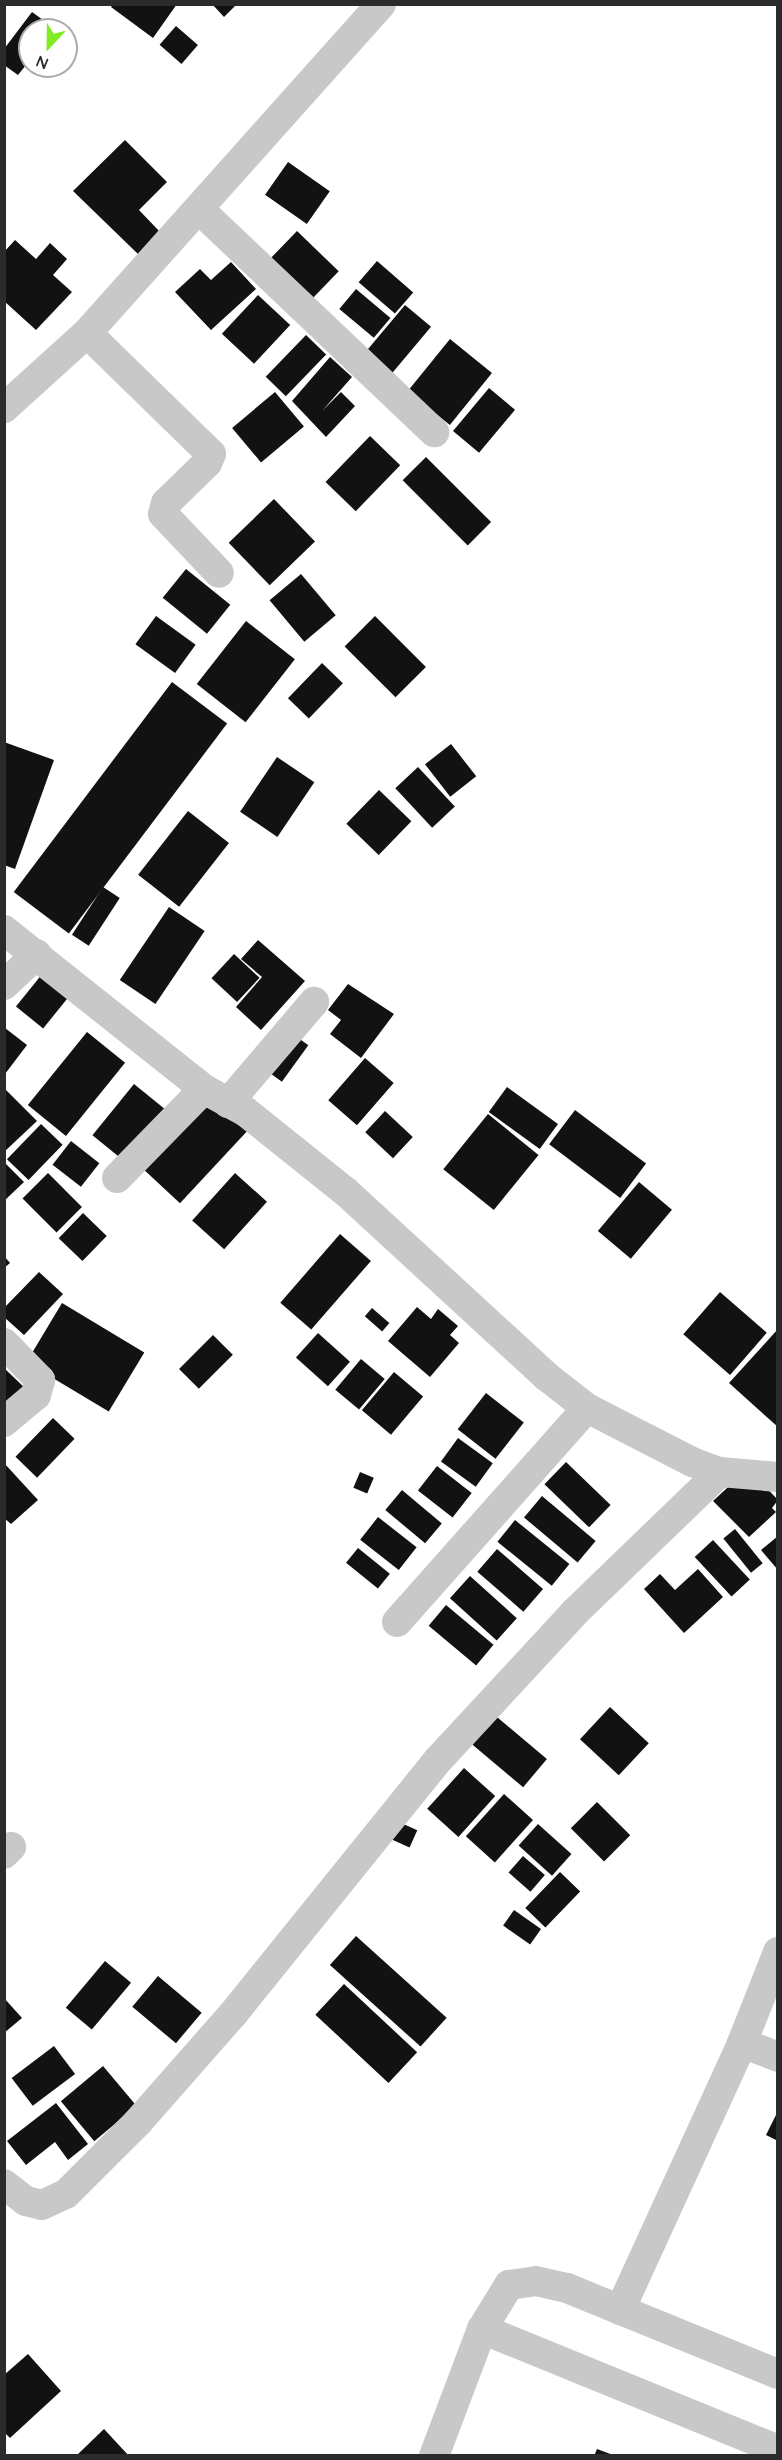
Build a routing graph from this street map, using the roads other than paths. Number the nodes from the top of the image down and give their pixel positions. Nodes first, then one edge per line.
1 (381, 4) edge
2 (200, 210) junction
3 (87, 333) junction
4 (4, 408) edge
5 (434, 432) dead end
6 (219, 573) dead end
7 (4, 930) edge
8 (37, 954) junction
9 (4, 985) edge
10 (314, 1002) dead end
11 (216, 1096) junction
12 (117, 1178) dead end
13 (4, 1343) edge
14 (587, 1408) junction
15 (4, 1422) edge
16 (720, 1472) junction
17 (777, 1477) edge
18 (397, 1622) dead end
19 (777, 1952) edge
20 (742, 2043) junction
21 (777, 2057) edge
22 (4, 2184) edge
23 (620, 2310) junction
24 (482, 2329) junction
25 (777, 2374) edge
26 (777, 2450) edge
27 (434, 2456) edge

1 - 2 street
2 - 3 street
2 - 5 street
3 - 4 street
3 - 6 street
7 - 8 street
8 - 9 street
8 - 11 street
10 - 11 street
11 - 12 street
11 - 14 street
13 - 15 street
14 - 16 street
14 - 18 street
16 - 17 street
16 - 22 street
19 - 20 street
20 - 21 street
20 - 23 street
23 - 24 street
23 - 25 street
24 - 26 street
24 - 27 street

